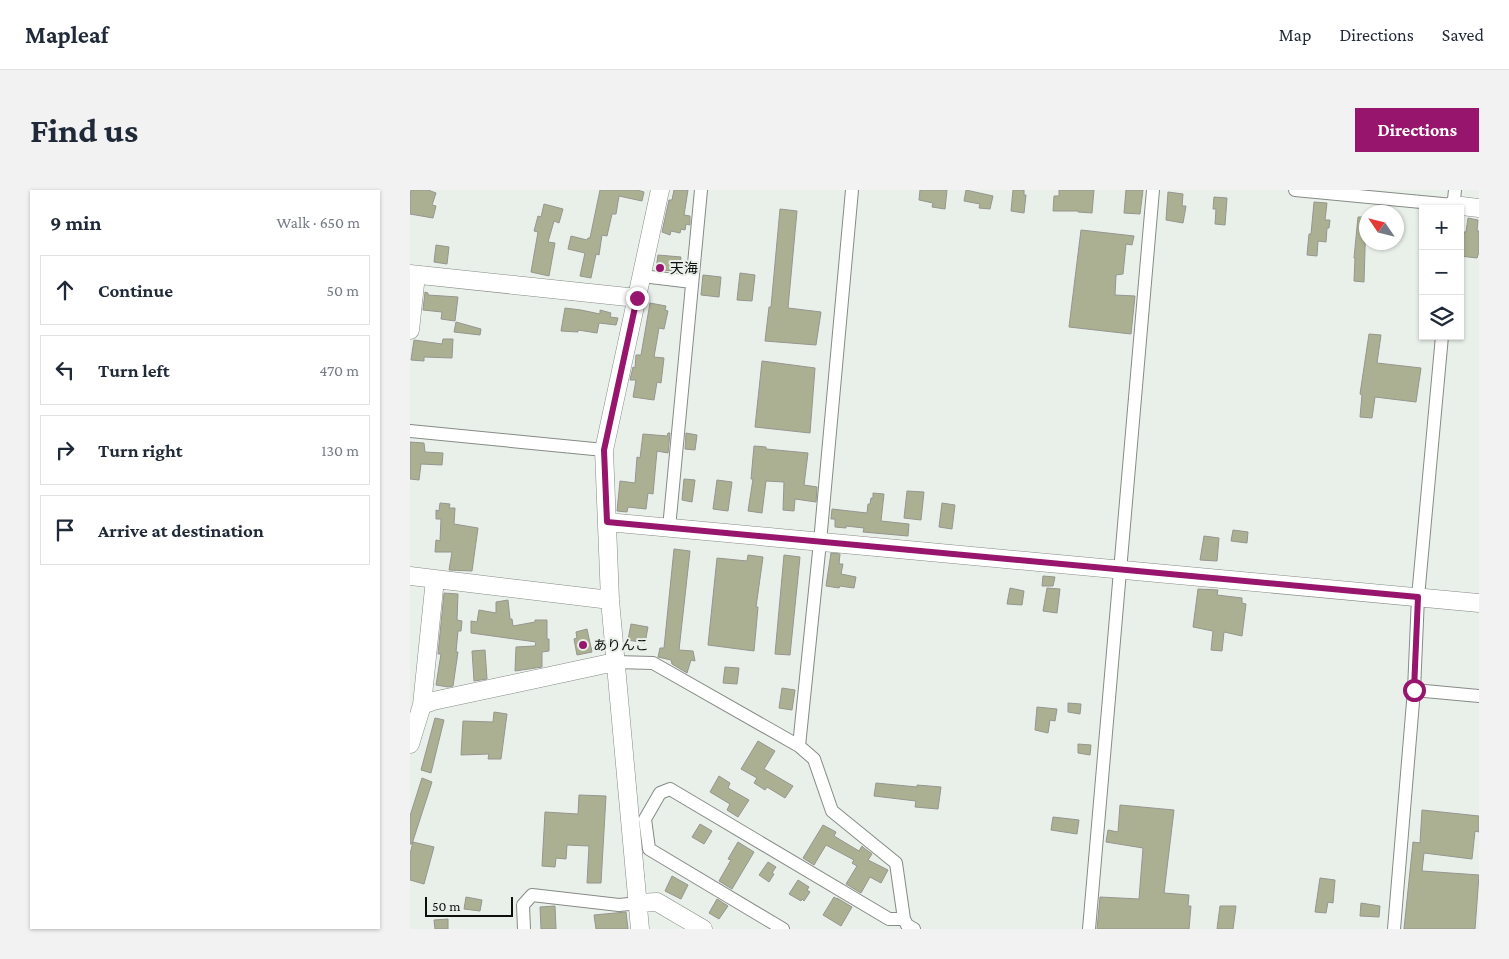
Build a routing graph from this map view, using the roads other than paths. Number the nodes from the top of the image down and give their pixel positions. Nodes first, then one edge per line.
1 (660, 190) edge
2 (701, 190) edge
3 (852, 190) edge
4 (1154, 190) edge
5 (1295, 190) edge
6 (1454, 201) edge
7 (1479, 208) edge
8 (413, 274) edge
9 (642, 276) junction
10 (692, 282) junction
11 (637, 298) junction
12 (410, 330) edge
13 (1442, 340) edge
14 (410, 431) edge
15 (604, 450) junction
16 (607, 522) junction
17 (669, 528) junction
18 (820, 542) junction
19 (1121, 570) junction
20 (410, 576) edge
21 (435, 579) junction
22 (1418, 597) junction
23 (610, 600) junction
24 (1479, 603) edge
25 (615, 662) junction
26 (1414, 690) junction
27 (1479, 696) edge
28 (422, 705) junction
29 (412, 727) edge
30 (410, 744) edge
31 (799, 746) junction
32 (639, 903) junction
33 (904, 918) junction
34 (524, 929) edge
35 (640, 929) edge
36 (703, 929) edge
37 (784, 929) edge
38 (914, 929) edge
39 (1089, 929) edge
40 (1394, 929) edge

1 - 9 street
2 - 10 street
3 - 18 street
4 - 19 street
5 - 6 street
6 - 7 street
8 - 11 street
8 - 12 street
9 - 10 street
9 - 11 street
10 - 17 street
11 - 15 street
13 - 22 street
14 - 15 street
15 - 16 street
16 - 17 street
16 - 23 street
17 - 18 street
18 - 19 street
18 - 31 street
19 - 22 street
19 - 39 street
20 - 21 street
21 - 23 street
21 - 28 street
22 - 24 street
22 - 26 street
23 - 25 street
25 - 28 street
25 - 31 street
25 - 32 street
26 - 27 street
26 - 40 street
28 - 29 street
29 - 30 street
31 - 33 street
32 - 34 street
32 - 35 street
32 - 36 street
33 - 37 street
33 - 38 street

